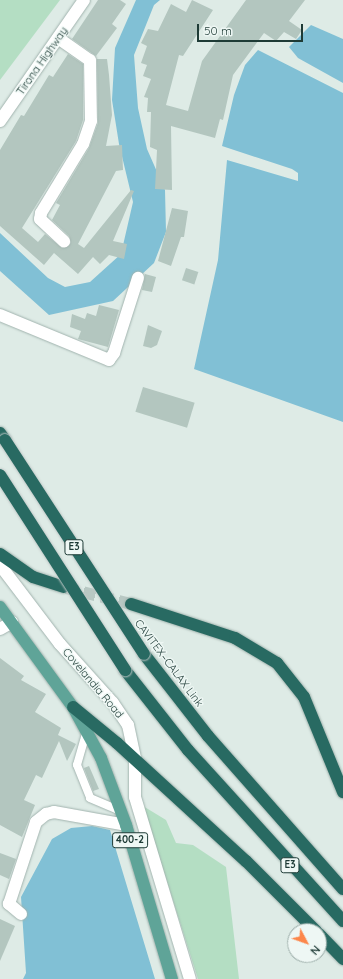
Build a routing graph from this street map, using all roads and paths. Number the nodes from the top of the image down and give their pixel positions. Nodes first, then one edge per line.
1 (84, 0) edge
2 (58, 38) junction
3 (0, 121) edge
4 (64, 241) dead end
5 (138, 278) dead end
6 (0, 315) edge
7 (2, 437) edge
8 (0, 475) edge
9 (0, 554) edge
10 (0, 565) edge
11 (63, 587) tunnel mouth
12 (131, 604) tunnel mouth
13 (0, 607) edge
14 (12, 622) junction
15 (0, 629) edge
16 (73, 708) junction
17 (87, 729) junction
18 (135, 759) junction
19 (343, 792) edge
20 (121, 811) junction
21 (126, 825) junction
22 (343, 889) edge
23 (20, 914) dead end
24 (343, 921) edge
25 (308, 923) edge
26 (327, 942) edge
27 (343, 959) edge
28 (172, 979) edge
29 (190, 979) edge

1 - 2 street, Tirona Highway
2 - 3 street, Tirona Highway
2 - 4 street
5 - 6 street
7 - 22 highway, CAVITEX–CALAX Link / E3, bridge
8 - 24 highway, E3, bridge
9 - 11 highway
10 - 18 street, Covelandia Road / 400-2
12 - 19 highway
13 - 14 main road, 400-2
14 - 15 street
14 - 16 main road, 400-2
16 - 17 main road, 400-2
16 - 18 highway
17 - 20 main road, 400-2
17 - 20 lane
18 - 25 highway
18 - 29 street, Covelandia Road / 400-2
20 - 21 main road, 400-2
21 - 23 street
21 - 28 main road, 400-2
26 - 27 highway

